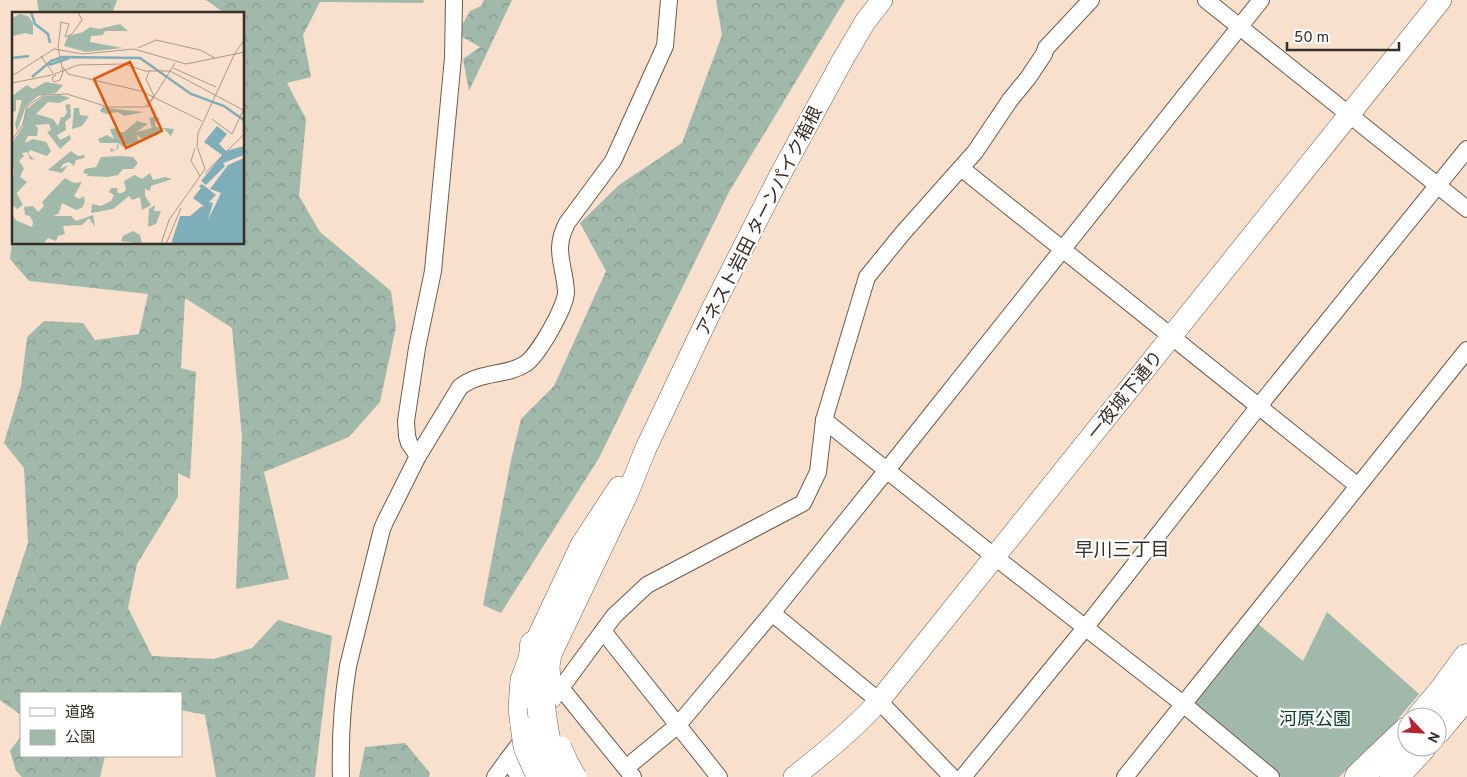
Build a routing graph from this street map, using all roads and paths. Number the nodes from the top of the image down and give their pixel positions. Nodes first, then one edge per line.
1 (454, 0) edge
2 (669, 0) edge
3 (882, 0) edge
4 (1091, 0) edge
5 (1206, 0) edge
6 (1261, 0) edge
7 (1441, 0) edge
8 (1240, 28) junction
9 (1349, 114) junction
10 (1467, 149) edge
11 (961, 168) junction
12 (1438, 186) junction
13 (1467, 210) edge
14 (1063, 249) junction
15 (1172, 336) junction
16 (1467, 350) edge
17 (1259, 406) junction
18 (824, 420) junction
19 (418, 456) junction
20 (887, 470) junction
21 (1358, 486) junction
22 (995, 557) junction
23 (772, 613) junction
24 (1084, 628) junction
25 (604, 631) junction
26 (542, 649) joint
27 (1467, 658) edge
28 (1467, 694) edge
29 (879, 701) junction
30 (1183, 704) junction
31 (541, 705) junction
32 (1429, 707) edge
33 (1447, 718) edge
34 (678, 725) junction
35 (1397, 741) edge
36 (1413, 757) edge
37 (508, 760) junction
38 (629, 773) edge
39 (341, 777) edge
40 (496, 777) edge
41 (519, 777) edge
42 (537, 777) edge
43 (551, 777) edge
44 (561, 777) edge
45 (576, 777) edge
46 (718, 777) edge
47 (794, 777) edge
48 (952, 777) edge
49 (963, 777) edge
50 (1125, 777) edge
51 (1270, 777) edge
52 (1359, 777) edge
53 (1394, 777) edge

1 - 19 street
2 - 19 street
3 - 26 street, アネスト岩田 ターンパイク箱根
4 - 11 street
5 - 8 street
6 - 8 street
7 - 9 street, 一夜城下通り
8 - 9 street
8 - 14 street
9 - 12 street
9 - 15 street, 一夜城下通り
10 - 12 street
11 - 14 street
11 - 18 street
12 - 13 street
12 - 17 street
14 - 15 street
14 - 20 street
15 - 17 street
15 - 22 street, 一夜城下通り
16 - 21 street
17 - 21 street
17 - 24 street
18 - 20 street
18 - 25 street
19 - 39 street
20 - 22 street
20 - 23 street
21 - 30 street
22 - 24 street
22 - 29 street, 一夜城下通り
23 - 29 street
23 - 34 street
24 - 30 street
24 - 49 street
25 - 31 street
25 - 34 street
26 - 31 highway
27 - 32 highway
28 - 33 highway
29 - 47 street, 一夜城下通り
29 - 48 street
30 - 50 street
30 - 51 street
31 - 37 street
31 - 38 street
31 - 42 street, bridge
31 - 43 highway
31 - 44 highway, bridge
31 - 45 street, bridge
34 - 38 street
34 - 46 street
35 - 52 highway
36 - 53 highway
37 - 40 street
37 - 41 street

